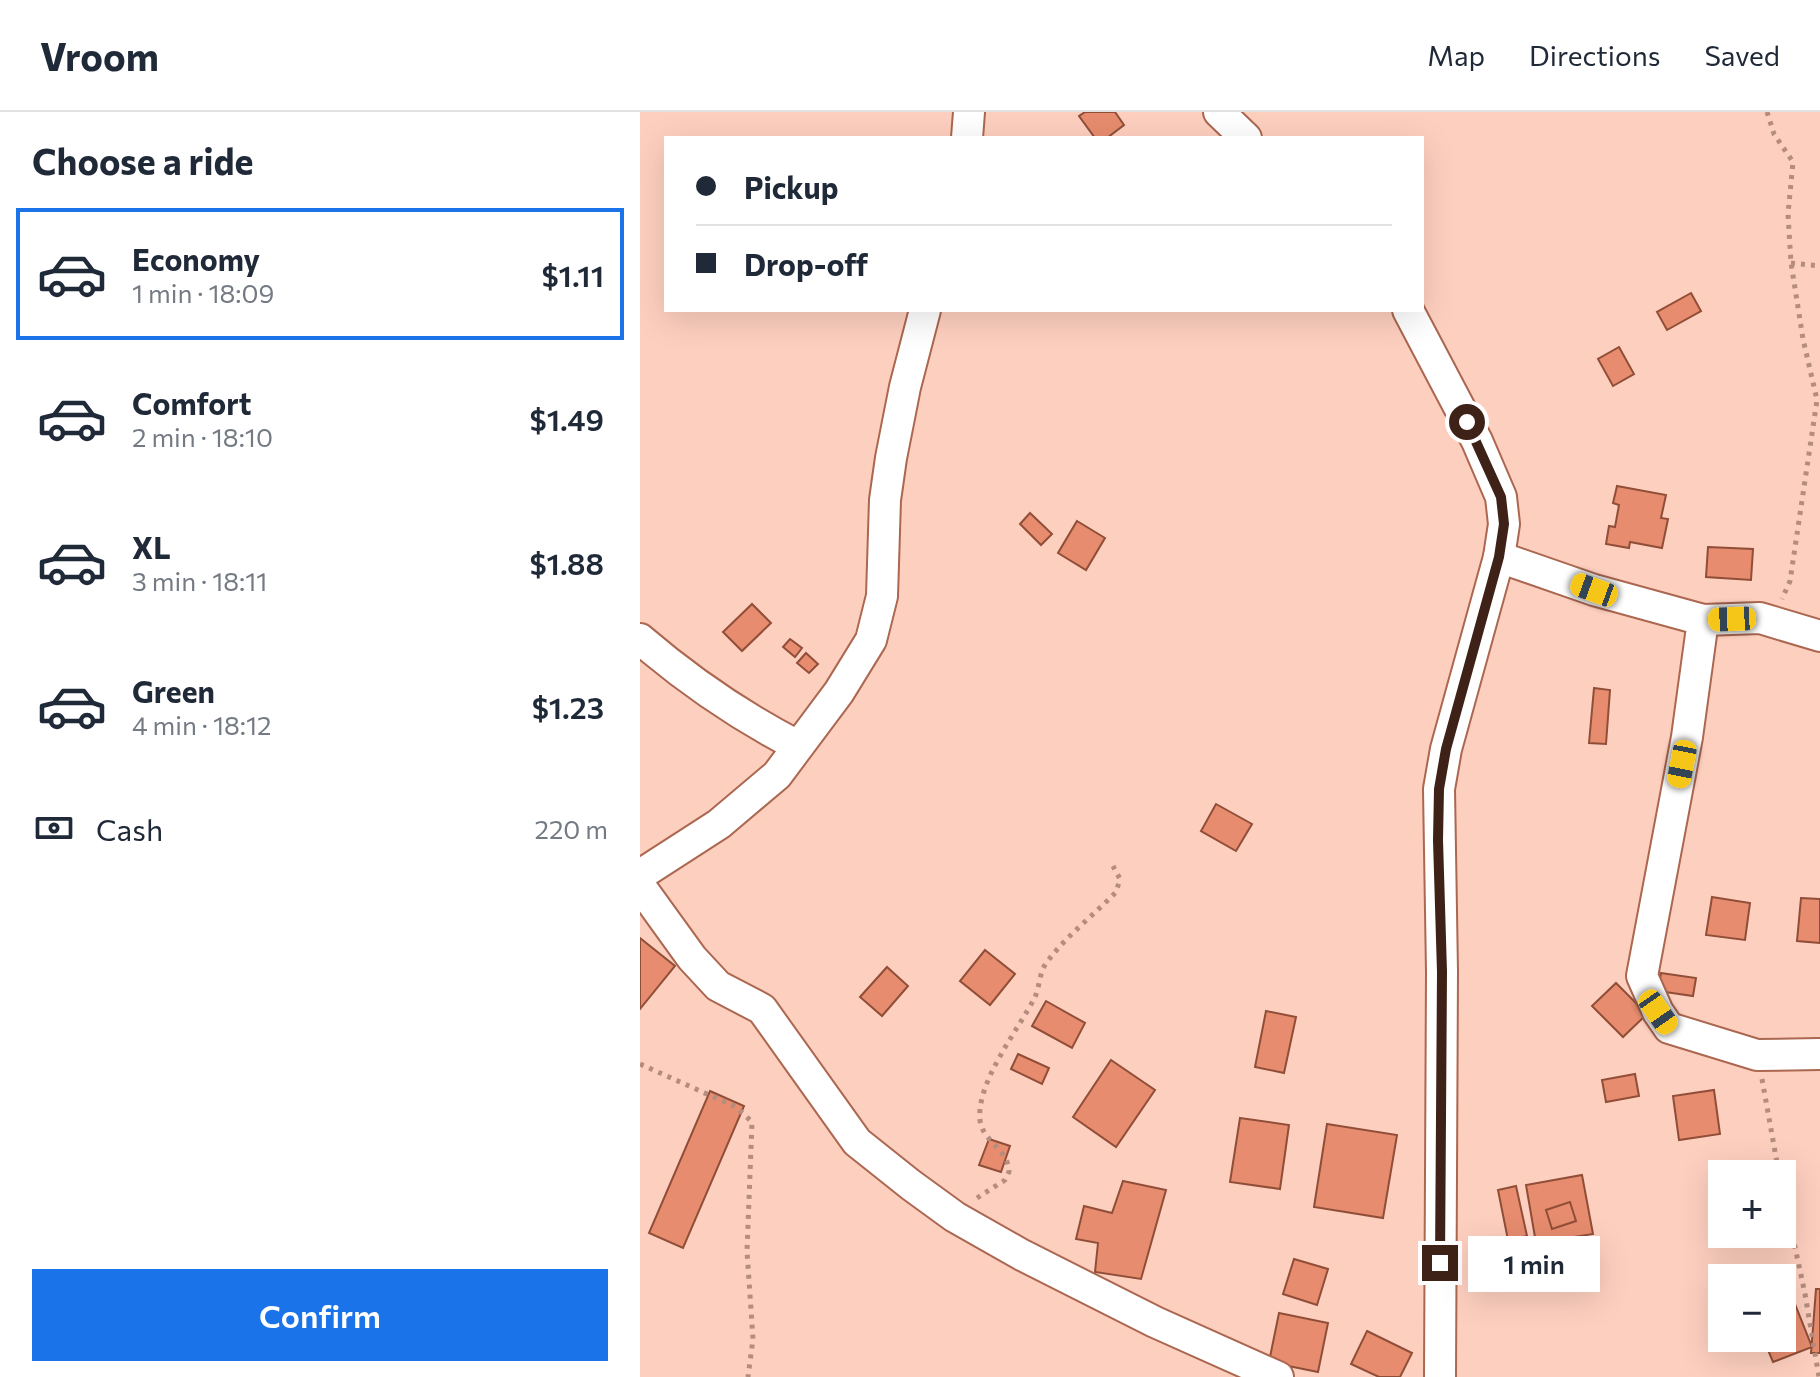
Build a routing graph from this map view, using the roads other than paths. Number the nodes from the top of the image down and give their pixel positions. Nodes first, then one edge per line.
1 (969, 112) edge
2 (1219, 112) edge
3 (967, 136) edge
4 (1244, 136) edge
5 (924, 312) edge
6 (1409, 312) edge
7 (1499, 557) junction
8 (1703, 620) junction
9 (1820, 636) edge
10 (640, 639) edge
11 (798, 746) junction
12 (640, 875) edge
13 (640, 886) edge
14 (1820, 1054) edge
15 (1278, 1377) edge
16 (1440, 1377) edge

1 - 3 street
2 - 4 street
5 - 11 street
6 - 7 street
7 - 8 street
7 - 16 street
8 - 9 street
8 - 14 street
10 - 11 street
11 - 12 street
13 - 15 street

